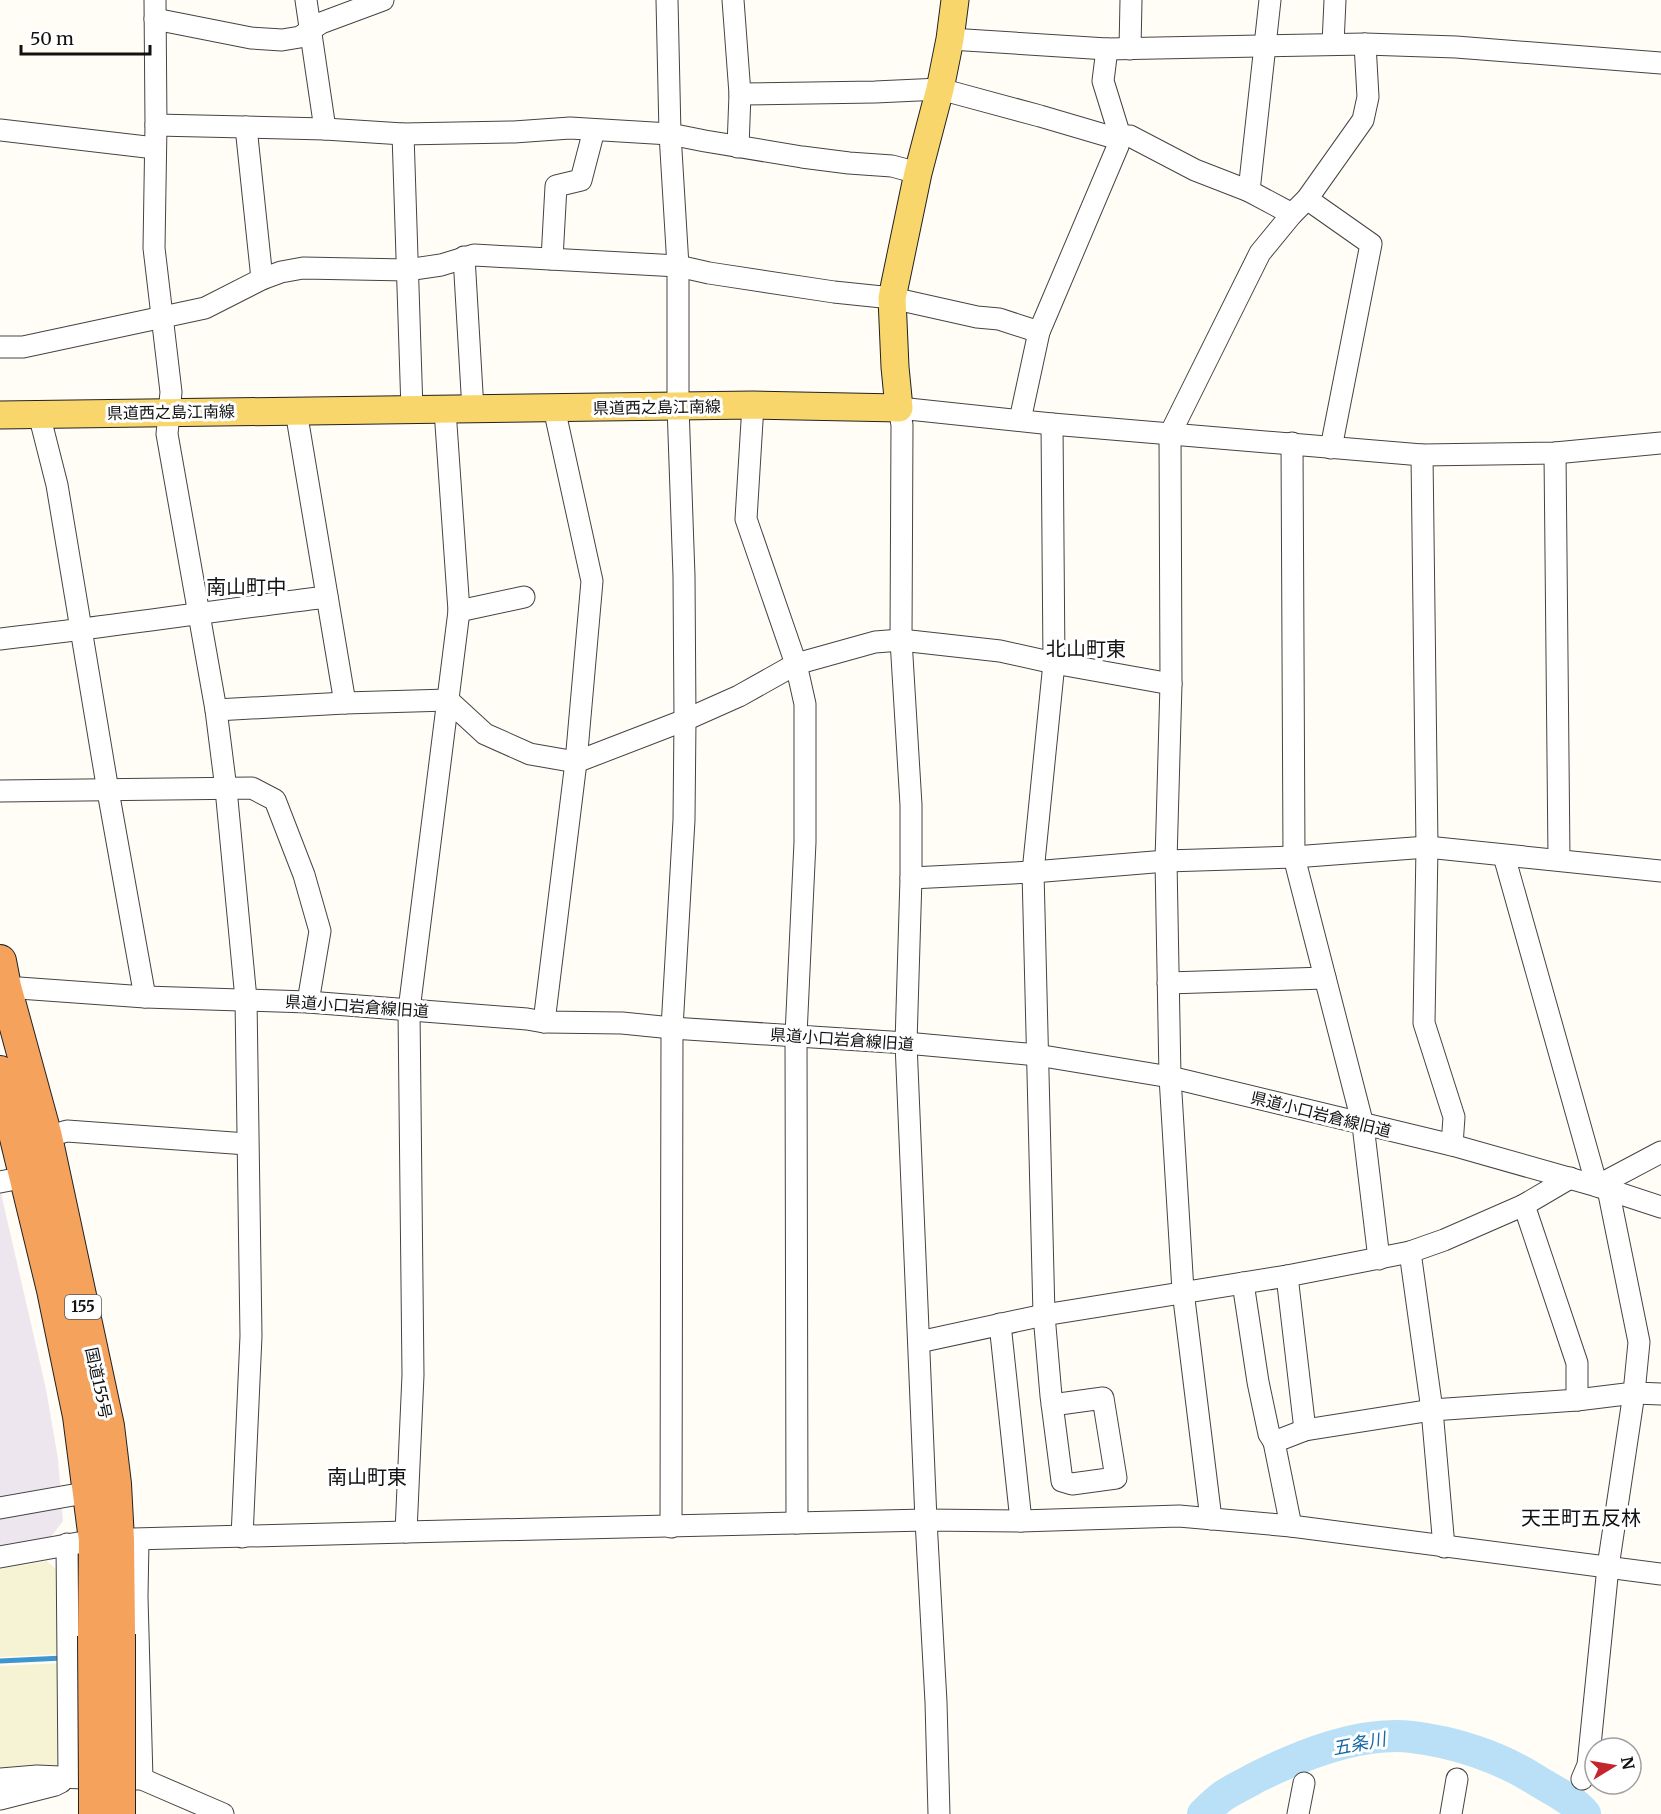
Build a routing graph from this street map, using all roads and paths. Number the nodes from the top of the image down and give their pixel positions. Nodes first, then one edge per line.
1 (306, 0) edge
2 (384, 0) edge
3 (667, 0) edge
4 (733, 0) edge
5 (954, 0) edge
6 (1131, 0) edge
7 (1270, 0) edge
8 (1335, 0) edge
9 (155, 9) edge
10 (310, 31) junction
11 (950, 39) junction
12 (1333, 44) junction
13 (1365, 44) junction
14 (1266, 46) junction
15 (1107, 49) junction
16 (1130, 49) junction
17 (1661, 63) edge
18 (940, 89) junction
19 (740, 94) junction
20 (156, 125) junction
21 (246, 127) junction
22 (325, 129) junction
23 (594, 129) junction
24 (0, 130) edge
25 (403, 134) junction
26 (670, 134) junction
27 (1120, 136) junction
28 (155, 147) junction
29 (738, 147) junction
30 (918, 173) junction
31 (1249, 191) junction
32 (1300, 206) junction
33 (464, 257) junction
34 (552, 260) junction
35 (678, 266) junction
36 (407, 270) junction
37 (262, 279) junction
38 (892, 298) junction
39 (162, 316) junction
40 (1039, 332) junction
41 (0, 347) edge
42 (753, 405) junction
43 (678, 406) junction
44 (554, 408) junction
45 (899, 408) junction
46 (412, 410) junction
47 (445, 410) junction
48 (472, 410) junction
49 (296, 411) junction
50 (169, 412) junction
51 (39, 414) junction
52 (0, 415) edge
53 (1020, 420) junction
54 (1052, 424) junction
55 (1170, 434) junction
56 (1292, 443) junction
57 (1661, 443) edge
58 (1331, 448) junction
59 (1555, 453) junction
60 (1422, 454) junction
61 (327, 597) junction
62 (524, 597) dead end
63 (459, 611) junction
64 (198, 613) junction
65 (82, 630) junction
66 (0, 639) edge
67 (901, 640) junction
68 (1054, 663) junction
69 (796, 664) junction
70 (1171, 684) junction
71 (448, 700) junction
72 (345, 703) junction
73 (216, 710) junction
74 (685, 720) junction
75 (576, 762) junction
76 (226, 789) junction
77 (0, 791) edge
78 (108, 791) junction
79 (1427, 847) junction
80 (1504, 856) junction
81 (1294, 857) junction
82 (1559, 860) junction
83 (1166, 861) junction
84 (1661, 871) edge
85 (1033, 872) junction
86 (911, 878) junction
87 (2, 978) edge
88 (1325, 978) junction
89 (1168, 983) junction
90 (145, 997) junction
91 (246, 999) junction
92 (308, 1002) junction
93 (409, 1010) junction
94 (544, 1022) junction
95 (672, 1028) junction
96 (796, 1035) junction
97 (906, 1043) junction
98 (1037, 1055) junction
99 (1, 1077) edge
100 (1170, 1077) junction
101 (1363, 1125) junction
102 (46, 1137) junction
103 (247, 1144) junction
104 (1452, 1145) junction
105 (1661, 1152) edge
106 (1570, 1178) junction
107 (13, 1180) edge
108 (1602, 1187) junction
109 (1524, 1205) junction
110 (1661, 1207) edge
111 (1410, 1252) junction
112 (1379, 1259) junction
113 (1287, 1276) junction
114 (1243, 1283) junction
115 (1184, 1291) junction
116 (1044, 1315) junction
117 (1000, 1324) junction
118 (919, 1341) junction
119 (1634, 1393) junction
120 (1661, 1394) edge
121 (1577, 1400) junction
122 (1052, 1405) junction
123 (1432, 1410) junction
124 (1305, 1430) junction
125 (1274, 1442) junction
126 (90, 1492) junction
127 (0, 1508) edge
128 (1211, 1519) junction
129 (926, 1520) junction
130 (1021, 1521) junction
131 (796, 1523) junction
132 (1291, 1526) junction
133 (671, 1527) junction
134 (406, 1532) junction
135 (242, 1537) junction
136 (105, 1541) junction
137 (1444, 1547) junction
138 (0, 1557) edge
139 (1608, 1568) junction
140 (1661, 1574) edge
141 (0, 1779) edge
142 (1457, 1779) dead end
143 (1582, 1779) dead end
144 (1304, 1783) dead end
145 (107, 1798) edge
146 (0, 1799) edge
147 (223, 1814) edge
148 (939, 1814) edge
149 (1298, 1814) edge
150 (1451, 1814) edge

1 - 10 street
2 - 10 street
3 - 26 street
4 - 19 street
5 - 11 main road
6 - 16 street
7 - 14 street
8 - 12 street
9 - 10 street
9 - 20 street
10 - 22 street
11 - 15 street
11 - 18 main road
12 - 13 street
12 - 14 street
13 - 17 street
13 - 32 street
14 - 16 street
14 - 31 street
15 - 16 street
15 - 27 street
18 - 19 street
18 - 27 street
18 - 30 main road
19 - 29 street
20 - 21 street
20 - 28 street
21 - 22 street
21 - 37 street
22 - 25 street
23 - 25 street
23 - 26 street
23 - 34 street
24 - 28 street
25 - 36 street
26 - 29 street
26 - 35 street
27 - 31 street
27 - 40 street
28 - 39 street
29 - 30 street
30 - 38 main road
31 - 32 street
32 - 55 street
32 - 58 street
33 - 34 street
33 - 36 street
33 - 48 street
34 - 35 street
35 - 38 street
35 - 43 street
36 - 37 street
36 - 46 street
37 - 39 street
38 - 40 street
38 - 45 main road
39 - 41 street
39 - 50 street
40 - 53 street
42 - 43 main road, 県道西之島江南線
42 - 45 main road, 県道西之島江南線
42 - 69 street
43 - 44 main road, 県道西之島江南線
43 - 74 street
44 - 48 main road, 県道西之島江南線
44 - 75 street
45 - 53 street
45 - 67 street
46 - 47 main road, 県道西之島江南線
46 - 49 main road, 県道西之島江南線
47 - 48 main road, 県道西之島江南線
47 - 63 street
49 - 50 main road, 県道西之島江南線
49 - 61 street
50 - 51 main road, 県道西之島江南線
50 - 64 street
51 - 52 main road, 県道西之島江南線
51 - 65 street
53 - 54 street
54 - 55 street
54 - 68 street
55 - 56 street
55 - 70 street
56 - 58 street
56 - 81 street
57 - 59 street
58 - 60 street
59 - 60 street
59 - 82 street
60 - 79 street
61 - 64 street
61 - 72 street
62 - 63 street
63 - 71 street
64 - 65 street
64 - 73 street
65 - 66 street
65 - 78 street
67 - 68 street
67 - 69 street
67 - 86 street
68 - 70 street
68 - 85 street
69 - 74 street
69 - 96 street
70 - 83 street
71 - 72 street
71 - 75 street
71 - 93 street
72 - 73 street
73 - 76 street
74 - 75 street
74 - 95 street
75 - 94 street
76 - 78 street
76 - 91 street
76 - 92 street
77 - 78 street
78 - 90 street
79 - 80 street
79 - 81 street
79 - 104 street
80 - 82 street
80 - 108 street
81 - 83 street
81 - 88 street
82 - 84 street
83 - 85 street
83 - 89 street
85 - 86 street
85 - 98 street
86 - 97 street
87 - 90 street, 県道小口岩倉線旧道
87 - 102 highway, 国道155号 / 155
88 - 89 street
88 - 101 street
89 - 100 street
90 - 91 street, 県道小口岩倉線旧道
91 - 92 street, 県道小口岩倉線旧道
91 - 103 street
92 - 93 street, 県道小口岩倉線旧道
93 - 94 street, 県道小口岩倉線旧道
93 - 134 street
94 - 95 street, 県道小口岩倉線旧道
95 - 96 street, 県道小口岩倉線旧道
95 - 133 street
96 - 97 street, 県道小口岩倉線旧道
96 - 131 street
97 - 98 street, 県道小口岩倉線旧道
97 - 118 street
98 - 100 street, 県道小口岩倉線旧道
98 - 116 street
99 - 107 highway, 国道155号 / 155
100 - 101 street, 県道小口岩倉線旧道
100 - 115 street
101 - 104 street, 県道小口岩倉線旧道
101 - 112 street
102 - 103 street
102 - 136 highway, 国道155号 / 155
103 - 135 street
104 - 106 street, 県道小口岩倉線旧道
105 - 108 street
106 - 108 street, 県道小口岩倉線旧道
106 - 109 street
107 - 126 highway, 国道155号 / 155
108 - 110 street, 県道小口岩倉線旧道
108 - 119 street
109 - 111 street
109 - 121 street
111 - 112 street
111 - 123 street
112 - 113 street
113 - 114 street
113 - 124 street
114 - 115 street
114 - 125 street
115 - 116 street
115 - 128 street
116 - 117 street
116 - 122 street
117 - 118 street
117 - 130 street
118 - 129 street
119 - 120 street
119 - 121 street
119 - 139 street
121 - 123 street
122 - 122 street
123 - 124 street
123 - 137 street
124 - 125 street
125 - 132 street
126 - 127 street
126 - 136 highway, 国道155号 / 155
128 - 130 street
128 - 132 street
129 - 130 street
129 - 131 street
129 - 148 street
131 - 133 street
132 - 137 street
133 - 134 street
134 - 135 street
135 - 136 street
136 - 138 street
136 - 145 street
136 - 145 highway, 国道155号 / 155, bridge
136 - 145 street
137 - 139 street
139 - 140 street
139 - 143 street
141 - 145 street
142 - 150 street
144 - 149 street
145 - 146 street
145 - 147 street

